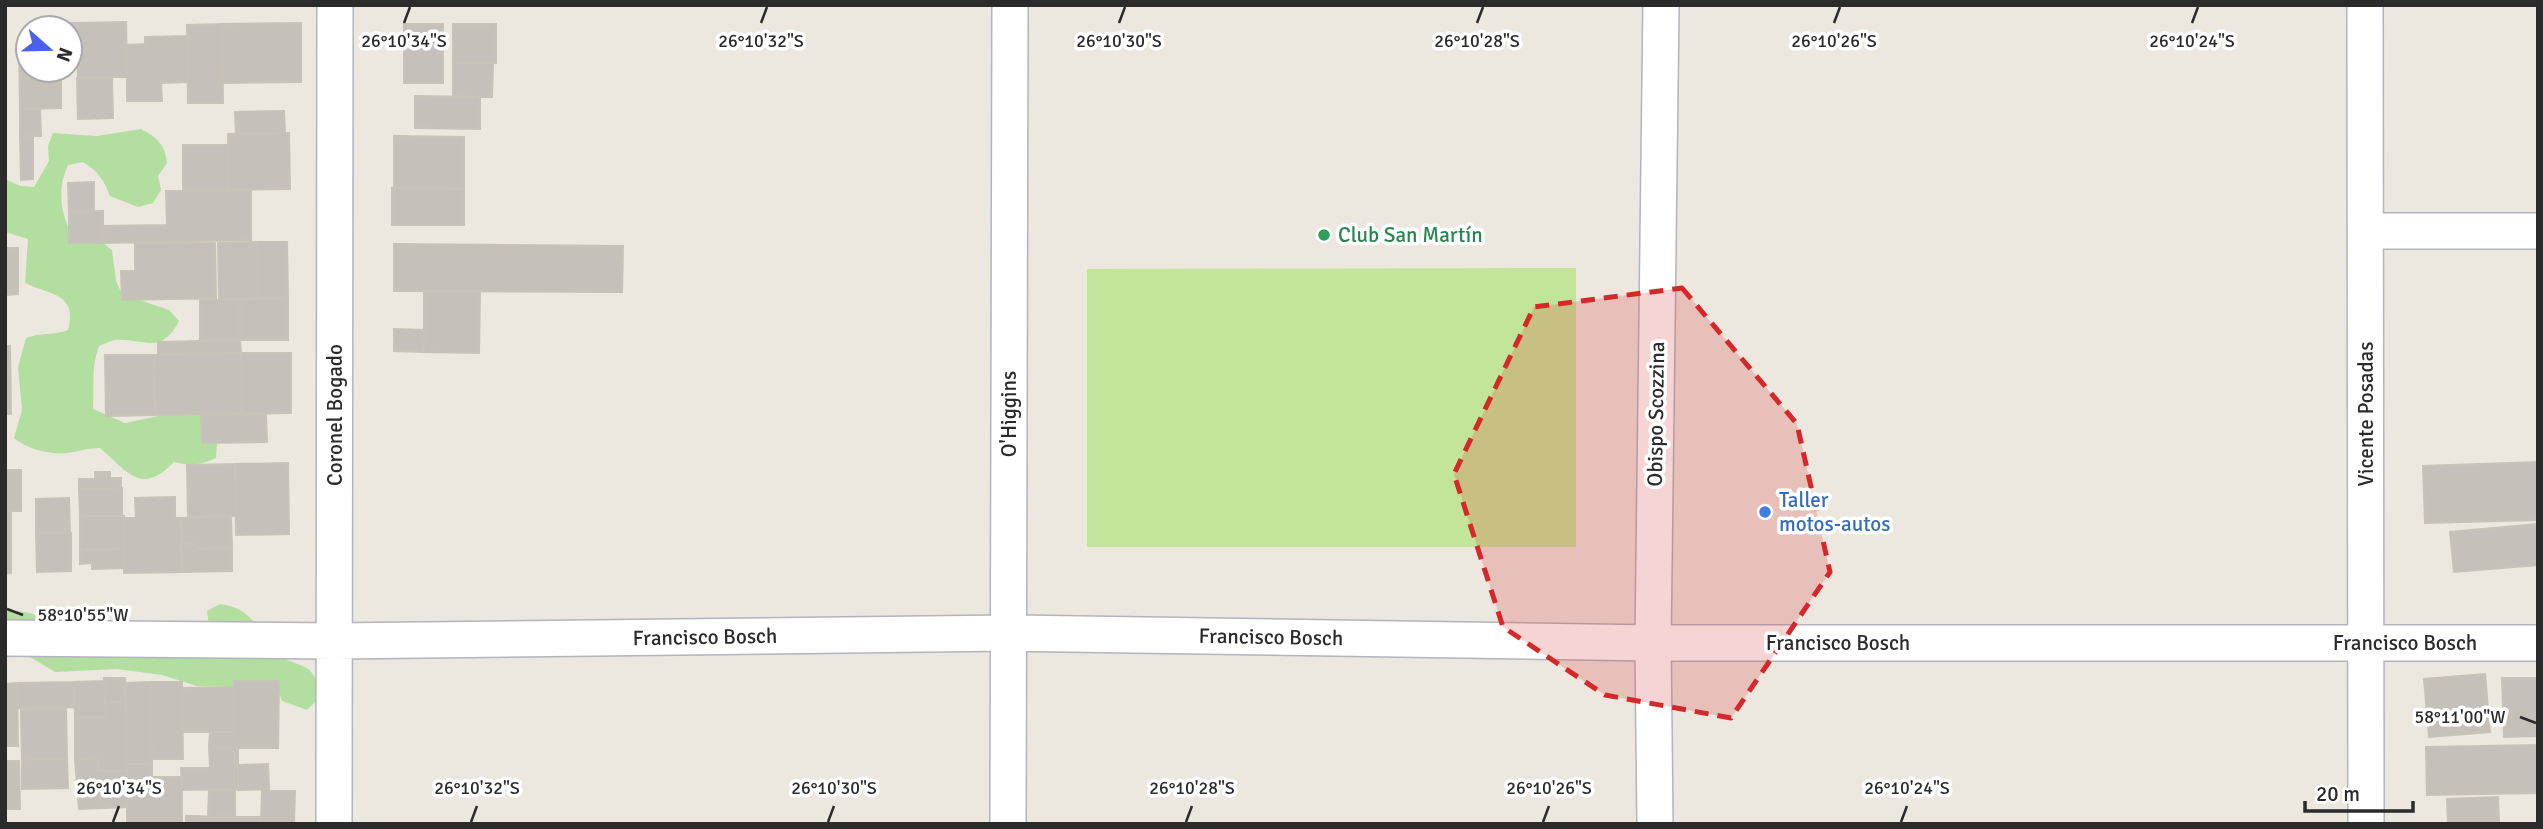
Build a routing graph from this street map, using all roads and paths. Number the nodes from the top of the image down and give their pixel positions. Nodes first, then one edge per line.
1 (335, 5) edge
2 (1010, 5) edge
3 (1661, 5) edge
4 (2365, 5) edge
5 (2365, 230) junction
6 (2538, 231) edge
7 (1008, 633) junction
8 (5, 638) edge
9 (334, 641) junction
10 (2366, 642) junction
11 (1653, 643) junction
12 (2538, 643) edge
13 (334, 824) edge
14 (1008, 824) edge
15 (1656, 824) edge
16 (2366, 824) edge

1 - 9 street, Coronel Bogado
2 - 7 street, O'Higgins
3 - 11 street, Obispo Scozzina
4 - 5 street, Vicente Posadas
5 - 6 street
5 - 10 street, Vicente Posadas
7 - 9 street, Francisco Bosch
7 - 11 street, Francisco Bosch
7 - 14 street, O'Higgins
8 - 9 street, Francisco Bosch
9 - 13 street, Coronel Bogado
10 - 11 street, Francisco Bosch
10 - 12 street, Francisco Bosch
10 - 16 street, Vicente Posadas
11 - 15 street, Obispo Scozzina

